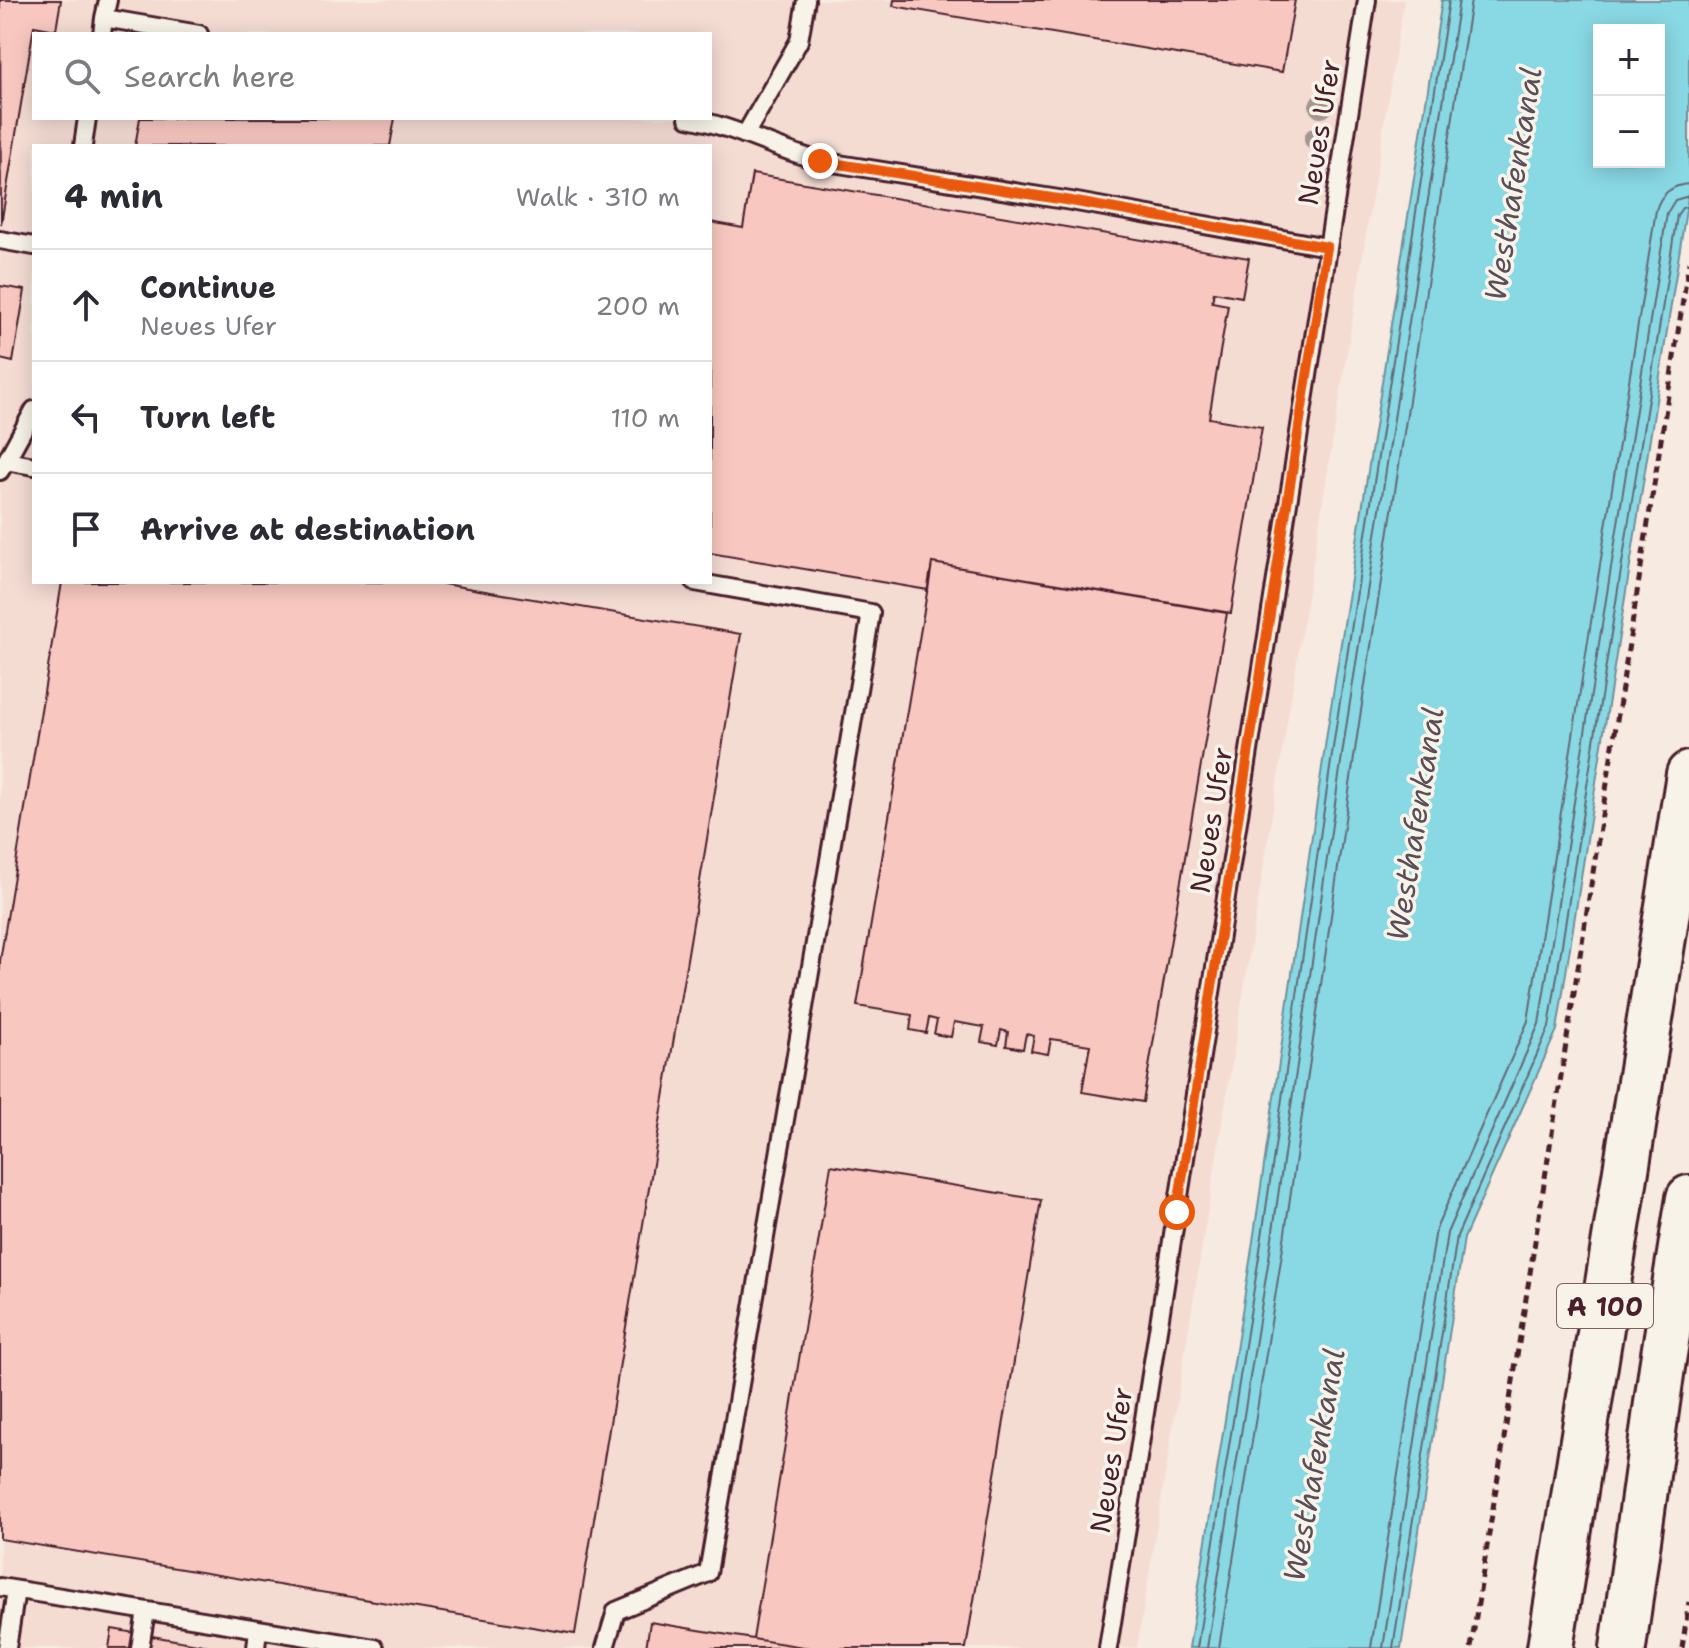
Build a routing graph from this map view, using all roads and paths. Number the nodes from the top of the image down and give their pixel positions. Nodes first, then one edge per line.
1 (108, 0) edge
2 (806, 0) edge
3 (1367, 0) edge
4 (103, 26) edge
5 (175, 32) edge
6 (87, 120) edge
7 (699, 120) edge
8 (745, 135) junction
9 (83, 144) edge
10 (0, 240) edge
11 (32, 246) edge
12 (1327, 247) junction
13 (1689, 262) edge
14 (32, 414) edge
15 (3, 466) edge
16 (32, 466) edge
17 (706, 584) edge
18 (1689, 774) edge
19 (1689, 1198) edge
20 (8, 1588) edge
21 (1689, 1602) edge
22 (146, 1611) junction
23 (258, 1629) junction
24 (7, 1648) edge
25 (140, 1648) edge
26 (256, 1648) edge
27 (372, 1648) edge
28 (605, 1648) edge
29 (1108, 1648) edge
30 (1471, 1648) edge
31 (1550, 1648) edge
32 (1623, 1648) edge
33 (1682, 1648) edge

1 - 4 lane
2 - 8 lane
3 - 12 lane, Neues Ufer
4 - 5 lane
6 - 9 lane
7 - 8 lane
8 - 12 lane
10 - 11 lane
12 - 29 lane, Neues Ufer
13 - 30 path
14 - 15 lane
15 - 16 lane
17 - 28 lane
18 - 31 highway, A 100
19 - 32 highway, A 100
20 - 22 lane
20 - 24 lane
21 - 33 path
22 - 23 lane
22 - 25 lane
23 - 26 lane
23 - 27 lane

